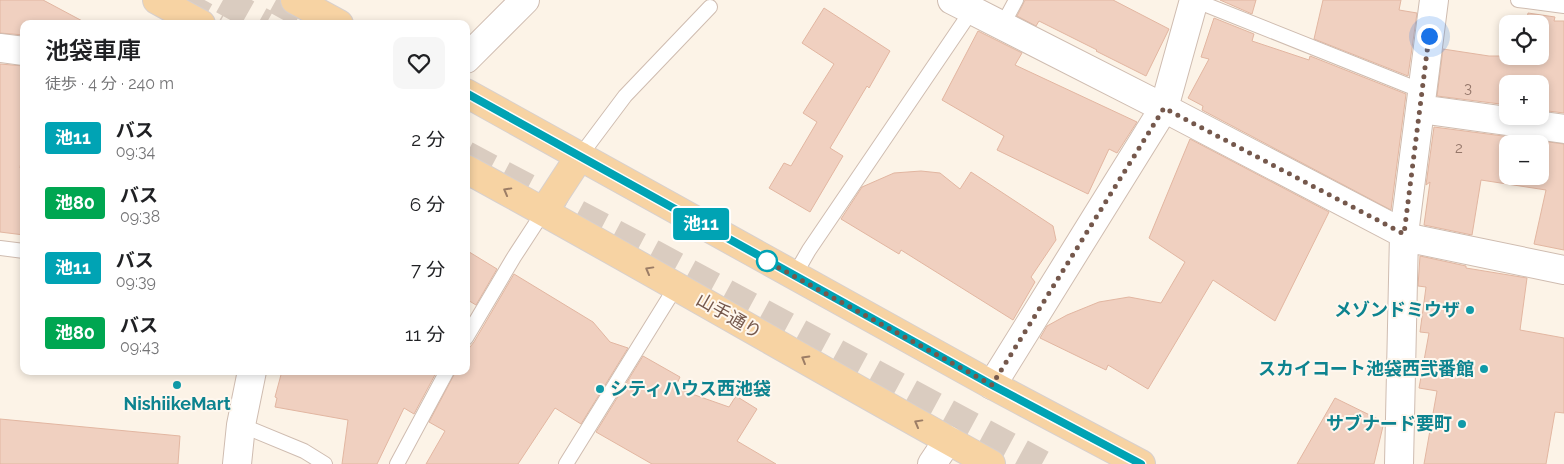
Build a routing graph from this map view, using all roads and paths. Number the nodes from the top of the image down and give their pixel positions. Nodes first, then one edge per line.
1 (158, 0) edge
2 (295, 0) edge
3 (525, 0) edge
4 (1016, 0) edge
5 (1194, 0) edge
6 (1434, 0) edge
7 (1518, 0) edge
8 (962, 5) edge
9 (1564, 6) edge
10 (710, 7) dead end
11 (191, 20) edge
12 (332, 20) edge
13 (1002, 26) junction
14 (0, 48) edge
15 (20, 50) edge
16 (470, 55) edge
17 (470, 95) edge
18 (1421, 100) junction
19 (1164, 108) junction
20 (1564, 129) edge
21 (580, 156) junction
22 (470, 171) edge
23 (544, 212) junction
24 (1404, 234) junction
25 (0, 248) edge
26 (20, 250) edge
27 (1564, 270) edge
28 (794, 276) junction
29 (677, 286) junction
30 (470, 331) edge
31 (251, 375) edge
32 (445, 375) edge
33 (992, 385) junction
34 (241, 426) junction
35 (948, 440) junction
36 (237, 464) edge
37 (325, 464) edge
38 (398, 464) edge
39 (566, 464) edge
40 (932, 464) edge
41 (991, 464) edge
42 (1141, 464) edge
43 (1399, 464) edge

1 - 11 main road
2 - 12 main road
3 - 16 street
4 - 13 lane
5 - 18 lane
5 - 19 street
6 - 18 street
7 - 9 lane
8 - 13 street
8 - 28 lane
10 - 21 lane
13 - 19 street
14 - 15 street
17 - 21 main road
18 - 20 street
18 - 24 street
19 - 24 street
19 - 33 street
21 - 23 main road
21 - 28 main road
23 -> 22 main road, 山手通り
29 -> 23 main road, 山手通り
23 - 30 lane
24 - 27 street
24 - 43 street
25 - 26 lane
28 - 33 main road
35 -> 29 main road, 山手通り
29 - 39 lane
31 - 34 street
32 - 38 lane
33 - 42 main road
34 - 36 street
34 - 37 lane
35 - 40 street
35 - 41 main road, 山手通り

